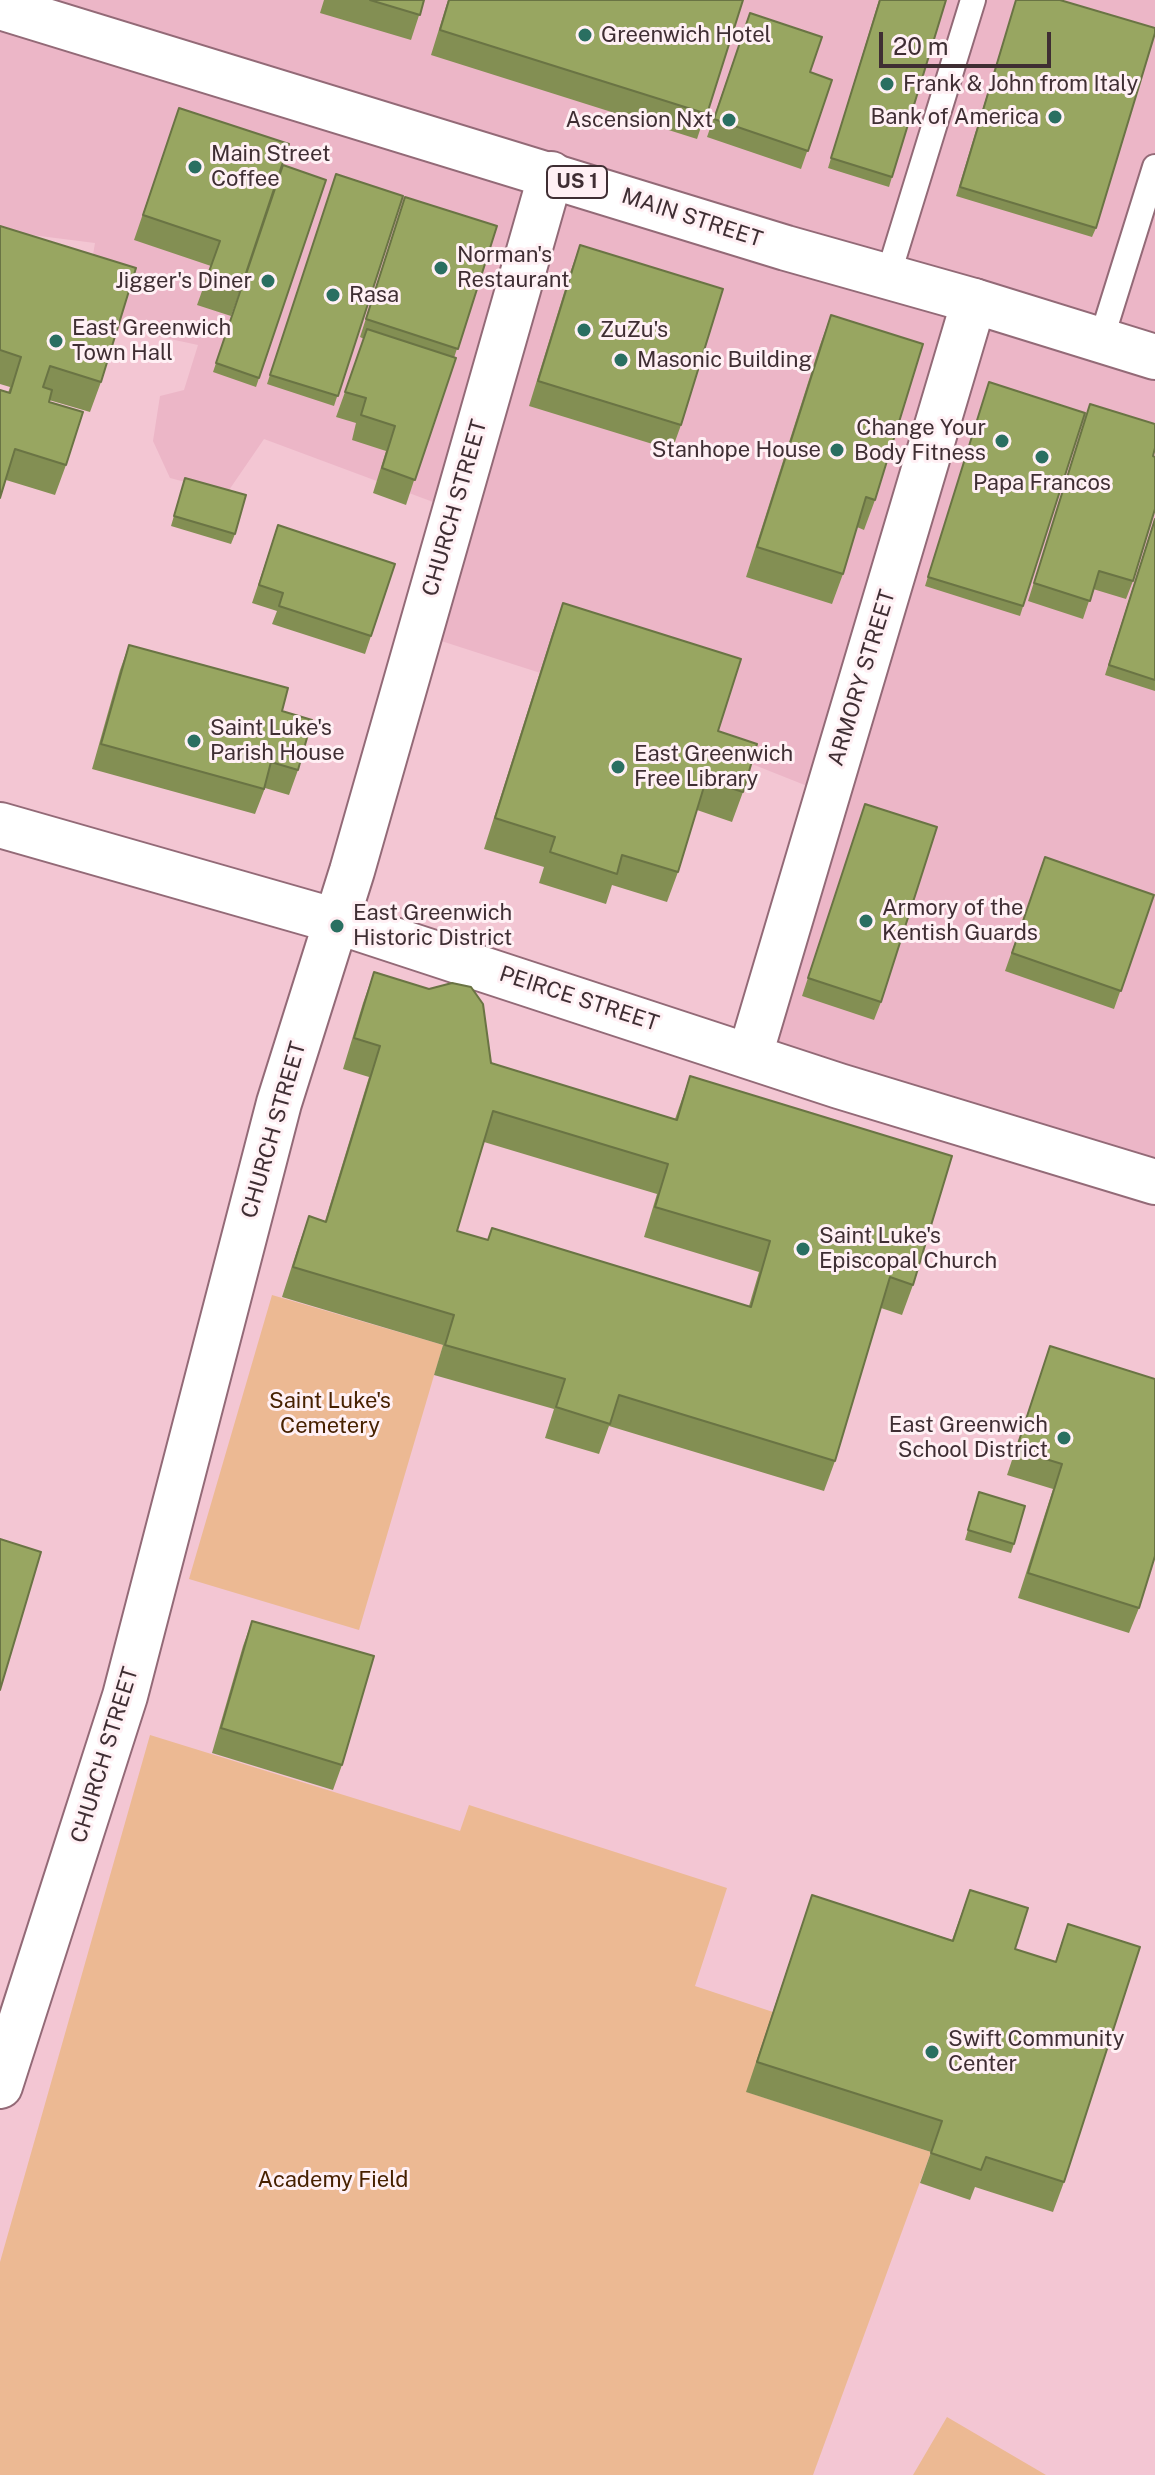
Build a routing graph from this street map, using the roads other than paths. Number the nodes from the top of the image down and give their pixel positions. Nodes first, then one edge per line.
1 (973, 0) edge
2 (0, 7) edge
3 (1155, 167) edge
4 (551, 174) junction
5 (888, 276) junction
6 (974, 301) junction
7 (1101, 340) junction
8 (1155, 357) edge
9 (0, 825) edge
10 (336, 921) junction
11 (750, 1055) junction
12 (1155, 1182) edge
13 (0, 2086) edge

1 - 5 lane
2 - 4 street, MAIN STREET / US 1
3 - 7 lane
4 - 5 street, MAIN STREET / US 1
4 - 10 street, CHURCH STREET
5 - 6 street, MAIN STREET / US 1
6 - 7 street, MAIN STREET / US 1
6 - 11 street, ARMORY STREET
7 - 8 street, MAIN STREET / US 1
9 - 10 street, PEIRCE STREET
10 - 11 street, PEIRCE STREET
10 - 13 street, CHURCH STREET
11 - 12 street, PEIRCE STREET

